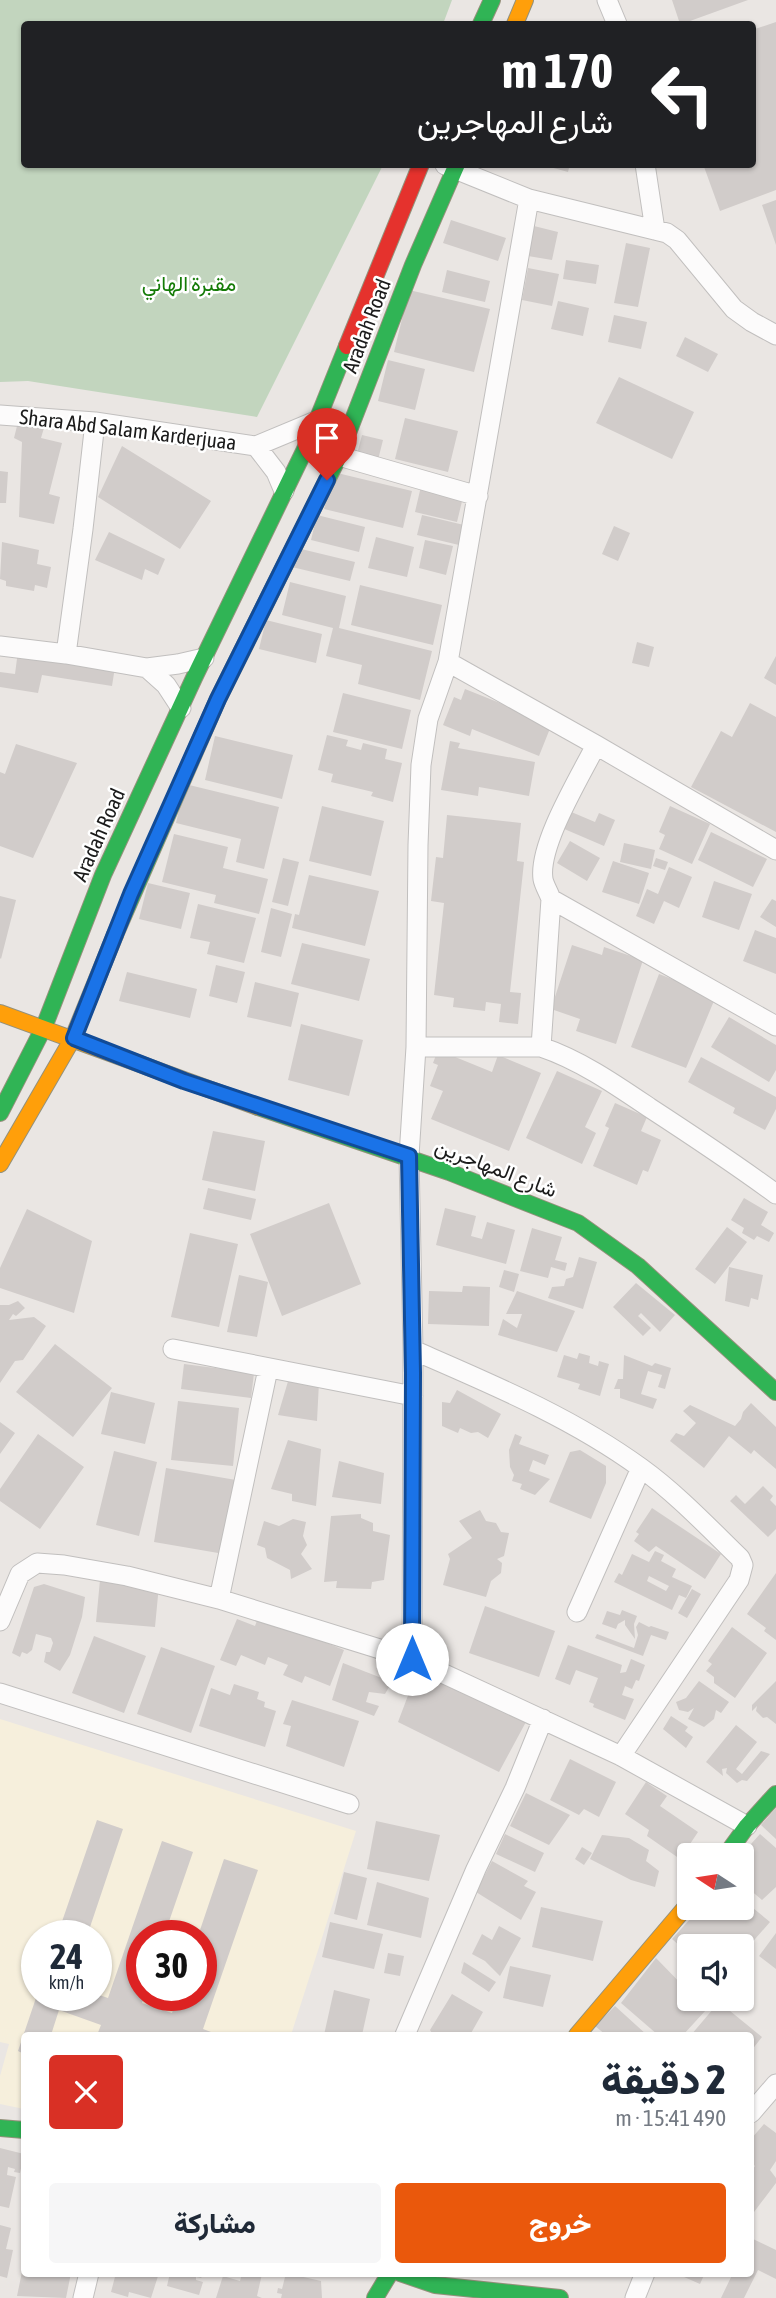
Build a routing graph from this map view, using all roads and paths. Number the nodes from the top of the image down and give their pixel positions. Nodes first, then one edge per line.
1 (492, 0) edge
2 (526, 0) edge
3 (607, 0) edge
4 (482, 21) edge
5 (516, 21) edge
6 (616, 21) edge
7 (419, 168) edge
8 (451, 168) edge
9 (457, 168) edge
10 (646, 168) edge
11 (529, 199) junction
12 (655, 230) junction
13 (776, 335) edge
14 (0, 415) edge
15 (316, 421) junction
16 (95, 422) junction
17 (256, 446) junction
18 (339, 456) junction
19 (284, 491) junction
20 (478, 496) junction
21 (0, 646) edge
22 (66, 654) junction
23 (204, 658) junction
24 (448, 662) junction
25 (147, 668) junction
26 (181, 708) junction
27 (596, 745) junction
28 (776, 850) edge
29 (551, 899) junction
30 (0, 1013) edge
31 (776, 1026) edge
32 (44, 1027) junction
33 (74, 1038) junction
34 (416, 1047) junction
35 (541, 1047) junction
36 (0, 1114) edge
37 (409, 1156) junction
38 (0, 1164) edge
39 (776, 1194) edge
40 (173, 1349) dead end
41 (413, 1350) junction
42 (268, 1369) junction
43 (776, 1392) edge
44 (413, 1396) junction
45 (641, 1468) junction
46 (219, 1599) junction
47 (577, 1612) dead end
48 (0, 1621) edge
49 (412, 1659) junction
50 (0, 1693) edge
51 (543, 1720) junction
52 (621, 1756) junction
53 (776, 1794) edge
54 (349, 1804) dead end
55 (747, 1826) junction
56 (735, 1843) edge
57 (677, 1917) edge
58 (406, 2032) edge
59 (580, 2032) edge
60 (776, 2084) edge
61 (754, 2110) edge
62 (0, 2129) edge
63 (21, 2130) edge
64 (88, 2277) edge
65 (388, 2277) edge
66 (412, 2277) edge
67 (643, 2277) edge
68 (494, 2295) edge
69 (83, 2298) edge
70 (375, 2298) edge
71 (560, 2298) edge
72 (635, 2298) edge

1 - 4 main road
2 - 5 main road
3 - 6 street
7 - 15 main road, Aradah Road
8 - 18 main road, Aradah Road
9 - 11 street
10 - 12 street
11 - 12 street
11 - 20 street
12 - 13 street
14 - 16 street, Shara Abd Salam Karderjuaa
15 - 17 street, Shara Abd Salam Karderjuaa
15 - 19 main road, Aradah Road
16 - 17 street, Shara Abd Salam Karderjuaa
16 - 22 street
17 - 19 street, Shara Abd Salam Karderjuaa
18 - 20 street
18 - 33 main road, Aradah Road
19 - 23 main road, Aradah Road
20 - 24 street
21 - 22 street
22 - 25 street
23 - 25 street
23 - 26 main road, Aradah Road
24 - 27 street
24 - 34 street
25 - 26 street
26 - 32 main road, Aradah Road
27 - 28 street
27 - 29 street
29 - 31 street
29 - 35 street
30 - 32 main road, شارع المهاجرين
32 - 33 main road, شارع المهاجرين
32 - 36 main road, Aradah Road
33 - 37 main road, شارع المهاجرين
33 - 38 main road, Aradah Road
34 - 35 street
34 - 37 street
35 - 39 street
37 - 41 street
37 - 43 main road, شارع المهاجرين
40 - 42 street
41 - 44 street
41 - 45 street
42 - 44 street
42 - 46 street
44 - 49 street
45 - 47 street
45 - 52 street
46 - 48 street
46 - 49 street
49 - 51 street
50 - 54 street
51 - 52 street
51 - 58 street
52 - 55 street
53 - 55 main road
55 - 56 main road
57 - 59 main road
60 - 61 street
62 - 63 main road
64 - 69 street
65 - 70 main road
66 - 68 main road
67 - 72 street
68 - 71 main road

